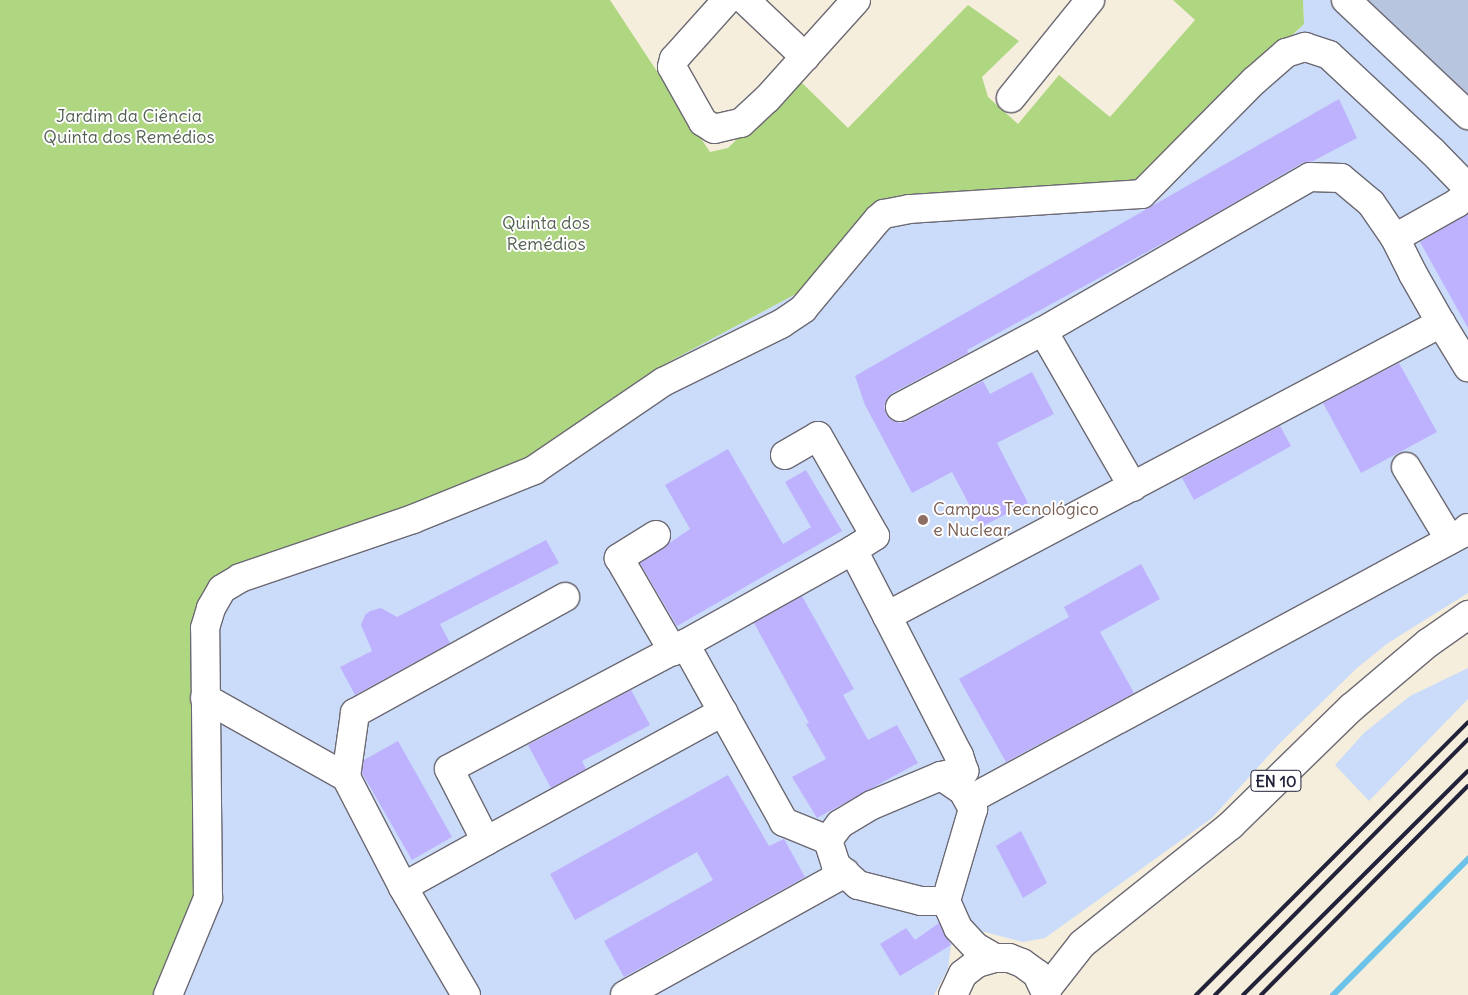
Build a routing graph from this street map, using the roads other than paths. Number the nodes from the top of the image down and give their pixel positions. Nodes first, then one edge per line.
1 (727, 0) edge
2 (745, 0) edge
3 (856, 0) edge
4 (1090, 0) edge
5 (1346, 0) edge
6 (805, 57) junction
7 (1011, 98) dead end
8 (1468, 115) edge
9 (1468, 188) edge
10 (1468, 193) edge
11 (1395, 238) junction
12 (1441, 323) junction
13 (1043, 331) junction
14 (1468, 367) edge
15 (900, 407) dead end
16 (785, 455) dead end
17 (1406, 467) dead end
18 (1133, 487) junction
19 (1459, 534) edge
20 (656, 535) dead end
21 (853, 550) junction
22 (565, 597) dead end
23 (1468, 615) edge
24 (888, 616) junction
25 (679, 648) junction
26 (205, 698) junction
27 (722, 712) junction
28 (941, 776) junction
29 (346, 777) junction
30 (969, 800) junction
31 (828, 840) junction
32 (486, 841) junction
33 (845, 873) junction
34 (403, 887) junction
35 (946, 901) junction
36 (958, 928) junction
37 (1082, 944) junction
38 (995, 958) junction
39 (1022, 963) junction
40 (953, 992) edge
41 (1047, 992) edge
42 (168, 995) edge
43 (466, 995) edge
44 (625, 995) edge

1 - 6 main road
2 - 6 main road
3 - 6 main road
4 - 7 main road
5 - 8 main road
9 - 26 main road
10 - 11 main road
11 - 12 main road
11 - 13 main road
12 - 14 main road
12 - 18 main road
13 - 15 main road
13 - 18 main road
16 - 21 main road
17 - 19 main road
18 - 24 main road
19 - 30 main road
20 - 25 main road
21 - 24 main road
21 - 25 main road
22 - 29 main road
23 - 37 main road, EN 10
24 - 28 main road
25 - 27 main road
25 - 32 main road
26 - 29 main road
26 - 42 main road
27 - 31 main road
27 - 32 main road
28 - 30 main road
28 - 31 main road
29 - 34 main road
30 - 35 main road
31 - 33 main road
32 - 34 main road
33 - 35 main road
33 - 44 main road
34 - 43 main road
35 - 36 main road
36 - 38 main road
36 - 40 main road
37 - 39 main road, EN 10
37 - 41 main road, EN 10
38 - 39 main road, EN 10
38 - 40 main road
39 - 41 main road, EN 10

